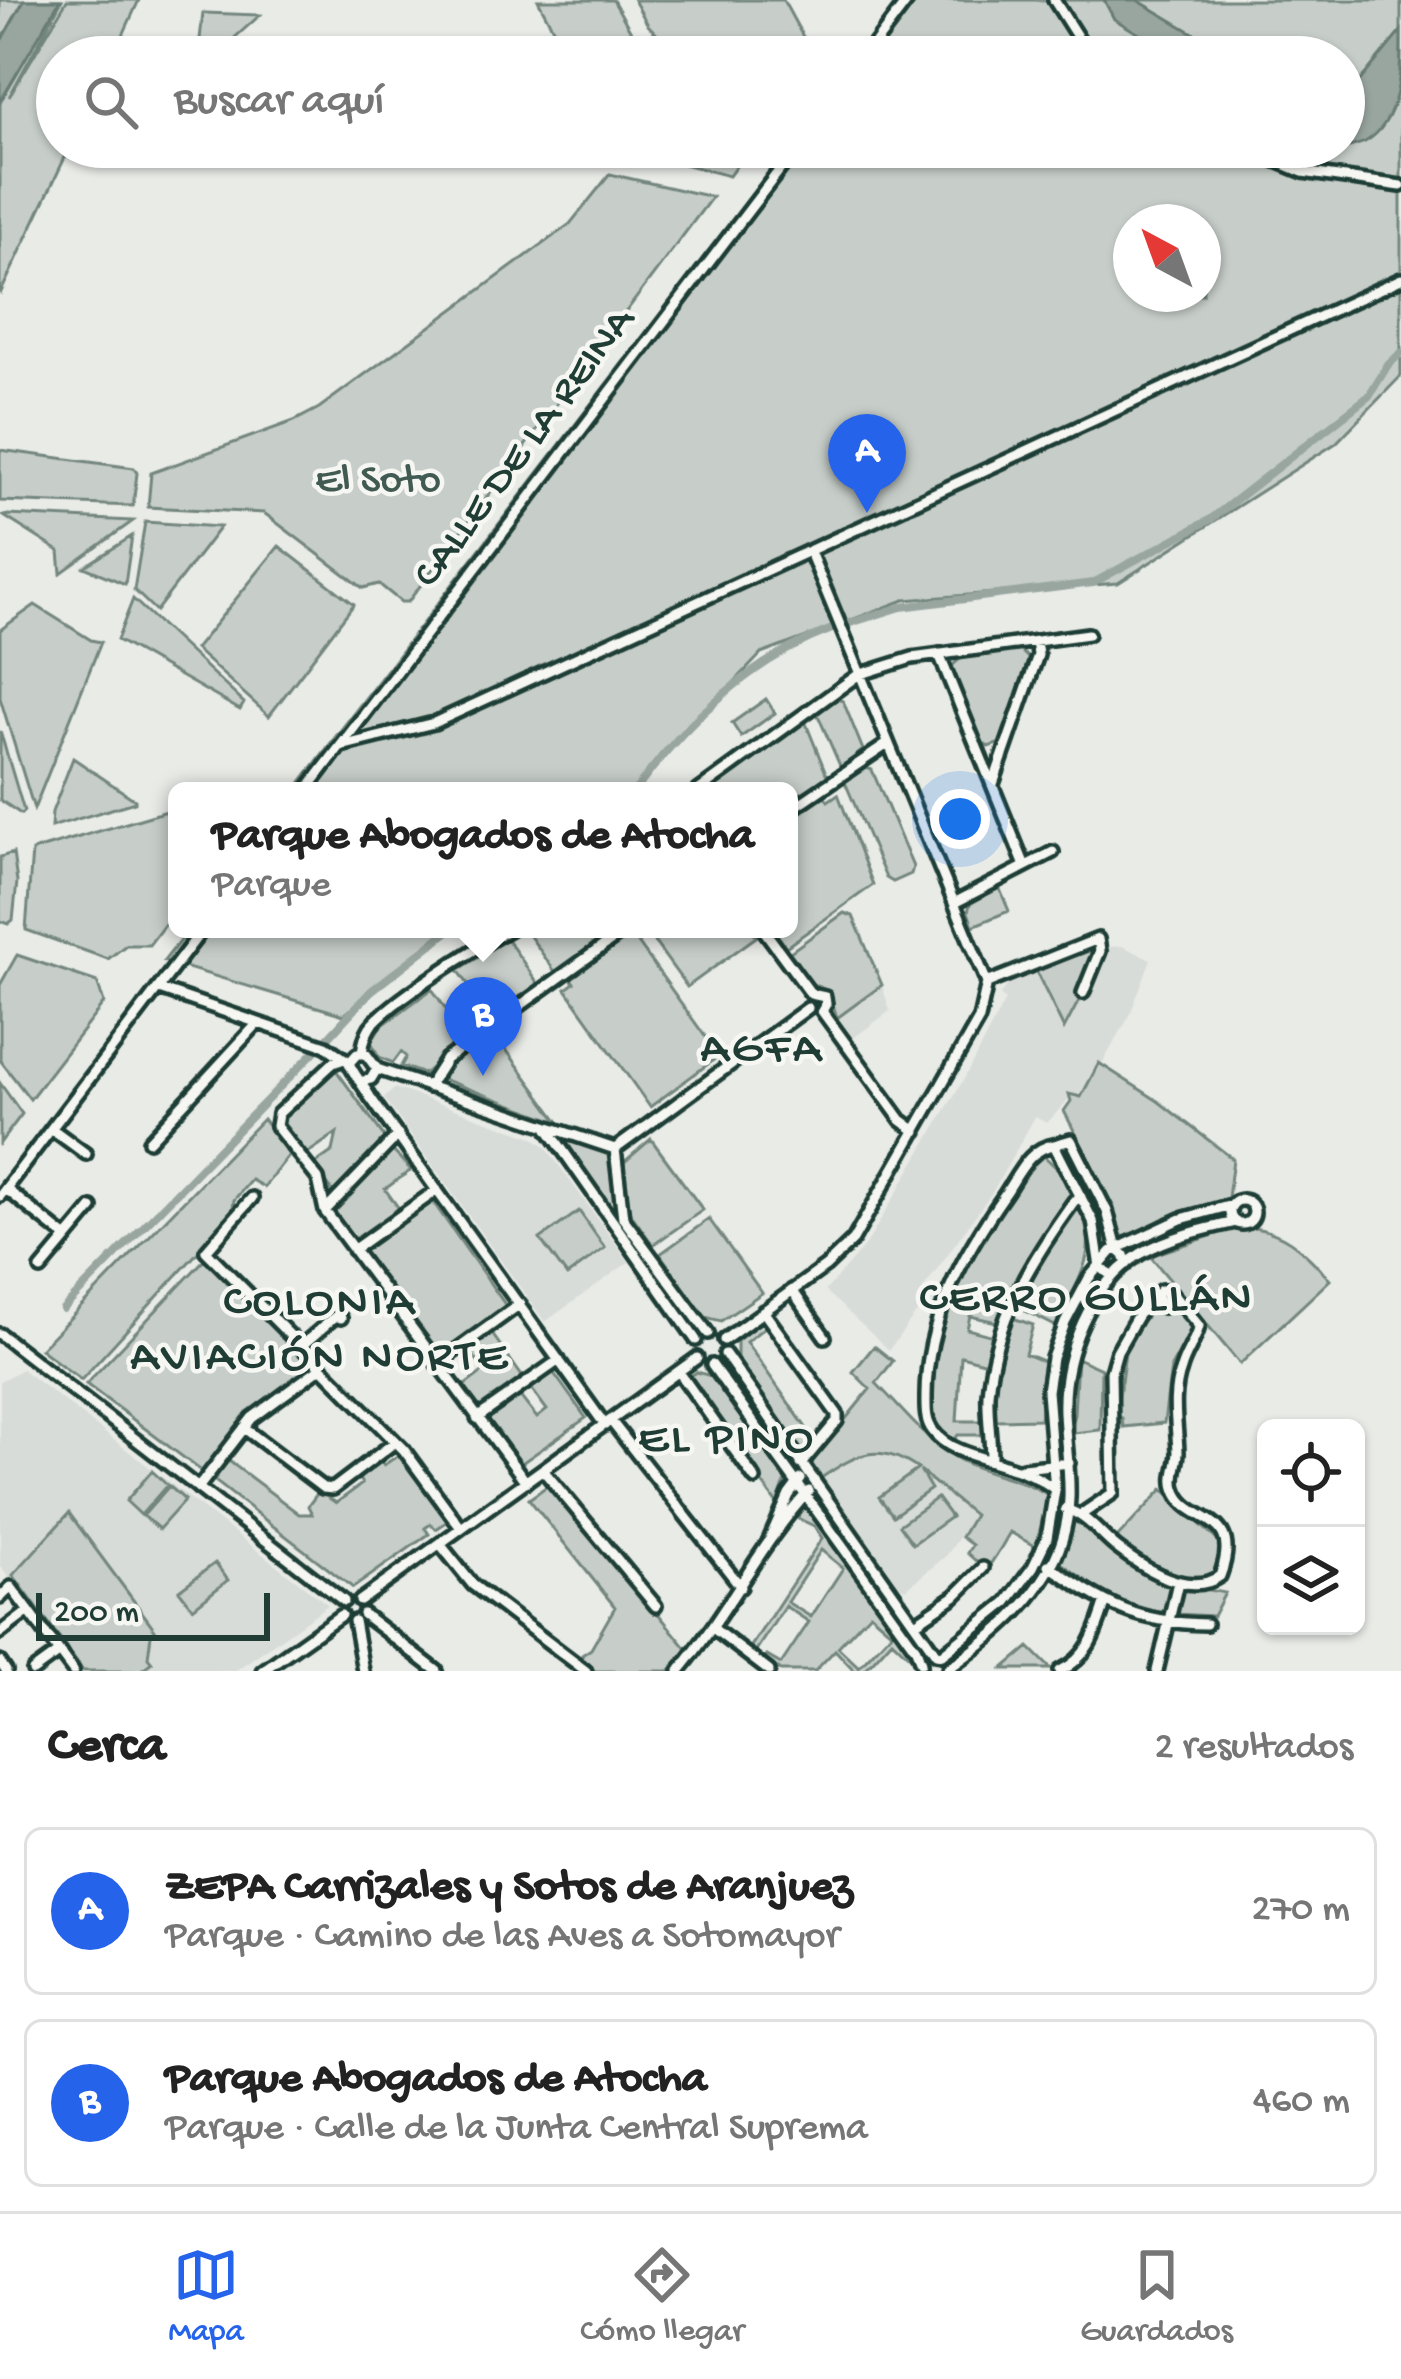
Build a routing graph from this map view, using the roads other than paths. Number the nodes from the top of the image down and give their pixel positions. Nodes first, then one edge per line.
1 (908, 0) edge
2 (1054, 0) edge
3 (881, 36) edge
4 (1077, 36) edge
5 (781, 168) edge
6 (1294, 168) edge
7 (1401, 186) edge
8 (1401, 279) edge
9 (810, 552) junction
10 (1088, 634) dead end
11 (1036, 641) junction
12 (939, 654) junction
13 (858, 675) junction
14 (886, 745) junction
15 (341, 746) junction
16 (1004, 754) junction
17 (980, 756) junction
18 (313, 782) edge
19 (710, 782) edge
20 (992, 785) junction
21 (798, 806) edge
22 (1053, 852) dead end
23 (1025, 866) junction
24 (954, 903) junction
25 (196, 938) edge
26 (494, 938) edge
27 (614, 938) edge
28 (771, 938) edge
29 (987, 983) junction
30 (159, 988) junction
31 (1083, 993) dead end
32 (811, 994) junction
33 (808, 1008) junction
34 (822, 1011) junction
35 (257, 1024) junction
36 (362, 1054) junction
37 (347, 1061) junction
38 (376, 1069) junction
39 (363, 1081) junction
40 (428, 1087) junction
41 (52, 1129) junction
42 (548, 1129) junction
43 (916, 1131) junction
44 (398, 1135) junction
45 (149, 1141) dead end
46 (1054, 1145) junction
47 (615, 1149) junction
48 (86, 1154) dead end
49 (437, 1190) junction
50 (3, 1192) edge
51 (1081, 1197) junction
52 (252, 1198) dead end
53 (1232, 1205) junction
54 (92, 1208) dead end
55 (325, 1211) junction
56 (1236, 1222) junction
57 (67, 1238) junction
58 (353, 1250) junction
59 (1117, 1250) junction
60 (1100, 1262) junction
61 (1127, 1264) junction
62 (41, 1269) dead end
63 (1112, 1276) junction
64 (792, 1290) junction
65 (520, 1304) junction
66 (763, 1312) junction
67 (341, 1318) dead end
68 (708, 1333) junction
69 (0, 1334) edge
70 (825, 1337) dead end
71 (697, 1340) junction
72 (724, 1340) junction
73 (300, 1347) junction
74 (725, 1354) junction
75 (698, 1358) junction
76 (559, 1360) junction
77 (437, 1364) junction
78 (712, 1364) junction
79 (320, 1368) junction
80 (679, 1372) junction
81 (477, 1418) junction
82 (608, 1423) junction
83 (244, 1428) junction
84 (395, 1442) junction
85 (991, 1459) junction
86 (1069, 1463) junction
87 (1052, 1465) junction
88 (1023, 1468) junction
89 (805, 1469) junction
90 (543, 1470) junction
91 (755, 1479) dead end
92 (526, 1482) junction
93 (797, 1482) junction
94 (816, 1485) junction
95 (198, 1488) junction
96 (1054, 1490) junction
97 (806, 1493) junction
98 (1054, 1507) junction
99 (1069, 1510) junction
100 (1082, 1514) junction
101 (461, 1528) junction
102 (768, 1543) junction
103 (440, 1544) junction
104 (1038, 1559) junction
105 (1050, 1566) junction
106 (983, 1568) dead end
107 (1178, 1582) junction
108 (741, 1587) junction
109 (0, 1598) edge
110 (344, 1600) junction
111 (1106, 1604) junction
112 (656, 1606) dead end
113 (29, 1612) junction
114 (359, 1612) junction
115 (341, 1615) junction
116 (915, 1623) junction
117 (1168, 1623) junction
118 (1206, 1624) dead end
119 (714, 1629) junction
120 (0, 1633) edge
121 (59, 1652) junction
122 (939, 1654) junction
123 (0, 1662) edge
124 (919, 1667) edge
125 (359, 1670) edge
126 (432, 1670) edge
127 (947, 1670) edge
128 (6, 1671) edge
129 (33, 1671) edge
130 (73, 1671) edge
131 (262, 1671) edge
132 (586, 1671) edge
133 (679, 1671) edge
134 (769, 1671) edge
135 (1060, 1671) edge
136 (1157, 1671) edge

1 - 3 street
2 - 4 street
5 - 15 street, CALLE DE LA REINA
6 - 7 street
8 - 9 street
9 - 13 street
9 - 15 street
10 - 11 street
11 - 12 street
11 - 16 street
12 - 13 street
12 - 17 street
13 - 14 street
13 - 19 street
14 - 21 street
14 - 24 street
15 - 18 street, CALLE DE LA REINA
16 - 17 street
16 - 20 street
17 - 20 street
20 - 23 street
22 - 23 street
23 - 24 street
24 - 29 street
25 - 30 street
26 - 36 street
27 - 40 street
28 - 32 street
29 - 31 street
29 - 43 street
30 - 35 street
30 - 41 street
32 - 33 street
32 - 34 street
33 - 34 street
33 - 47 street
34 - 43 street
35 - 37 street
35 - 45 street
36 - 37 street
36 - 38 street
37 - 39 street
37 - 55 street
38 - 39 street
38 - 40 street
39 - 44 street
40 - 42 street
41 - 48 street
41 - 50 street
42 - 47 street
42 - 71 street
43 - 64 street
44 - 49 street
44 - 55 street
46 - 51 street
46 - 59 street
46 - 85 street
47 - 68 street
49 - 58 street
49 - 65 street
50 - 57 street
51 - 60 street
51 - 85 street
52 - 73 street
53 - 56 street
53 - 56 street
53 - 59 street
54 - 57 street
55 - 58 street
56 - 61 street
57 - 62 street
58 - 77 street
59 - 60 street
59 - 61 street
60 - 63 street
60 - 87 street
61 - 63 street
63 - 86 street
64 - 66 street
64 - 70 street
65 - 76 street
65 - 77 street
66 - 72 street
66 - 89 street
67 - 73 street
68 - 71 street
68 - 72 street
69 - 95 street
71 - 75 street
72 - 74 street
73 - 79 street
74 - 78 street
74 - 89 street
75 - 78 street
75 - 80 street
76 - 81 street
76 - 82 street
77 - 81 street
78 - 93 street
79 - 83 street
79 - 84 street
80 - 82 street
80 - 91 street
81 - 92 street
82 - 90 street
82 - 108 street
83 - 84 street
83 - 95 street
84 - 101 street
85 - 88 street
86 - 87 street
86 - 99 street
87 - 88 street
87 - 96 street
88 - 96 street
89 - 93 street
89 - 94 street
90 - 92 street
90 - 112 street
92 - 101 street
93 - 97 street
93 - 102 street
94 - 97 street
94 - 116 street
95 - 110 street
96 - 98 street
97 - 102 street
97 - 124 street
98 - 99 street
98 - 104 street
99 - 100 street
99 - 105 street
100 - 107 street
100 - 107 street
101 - 103 street
102 - 108 street
103 - 114 street
103 - 132 street
104 - 105 street
104 - 122 street
105 - 111 street
105 - 127 street
106 - 116 street
107 - 117 street
108 - 119 street
109 - 113 street
110 - 114 street
110 - 115 street
111 - 117 street
111 - 135 street
113 - 120 street
113 - 121 street
114 - 115 street
114 - 125 street
114 - 126 street
115 - 131 street
116 - 122 street
117 - 118 street
117 - 136 street
119 - 133 street
119 - 134 street
121 - 129 street
121 - 130 street
122 - 124 street
122 - 127 street
123 - 128 street

